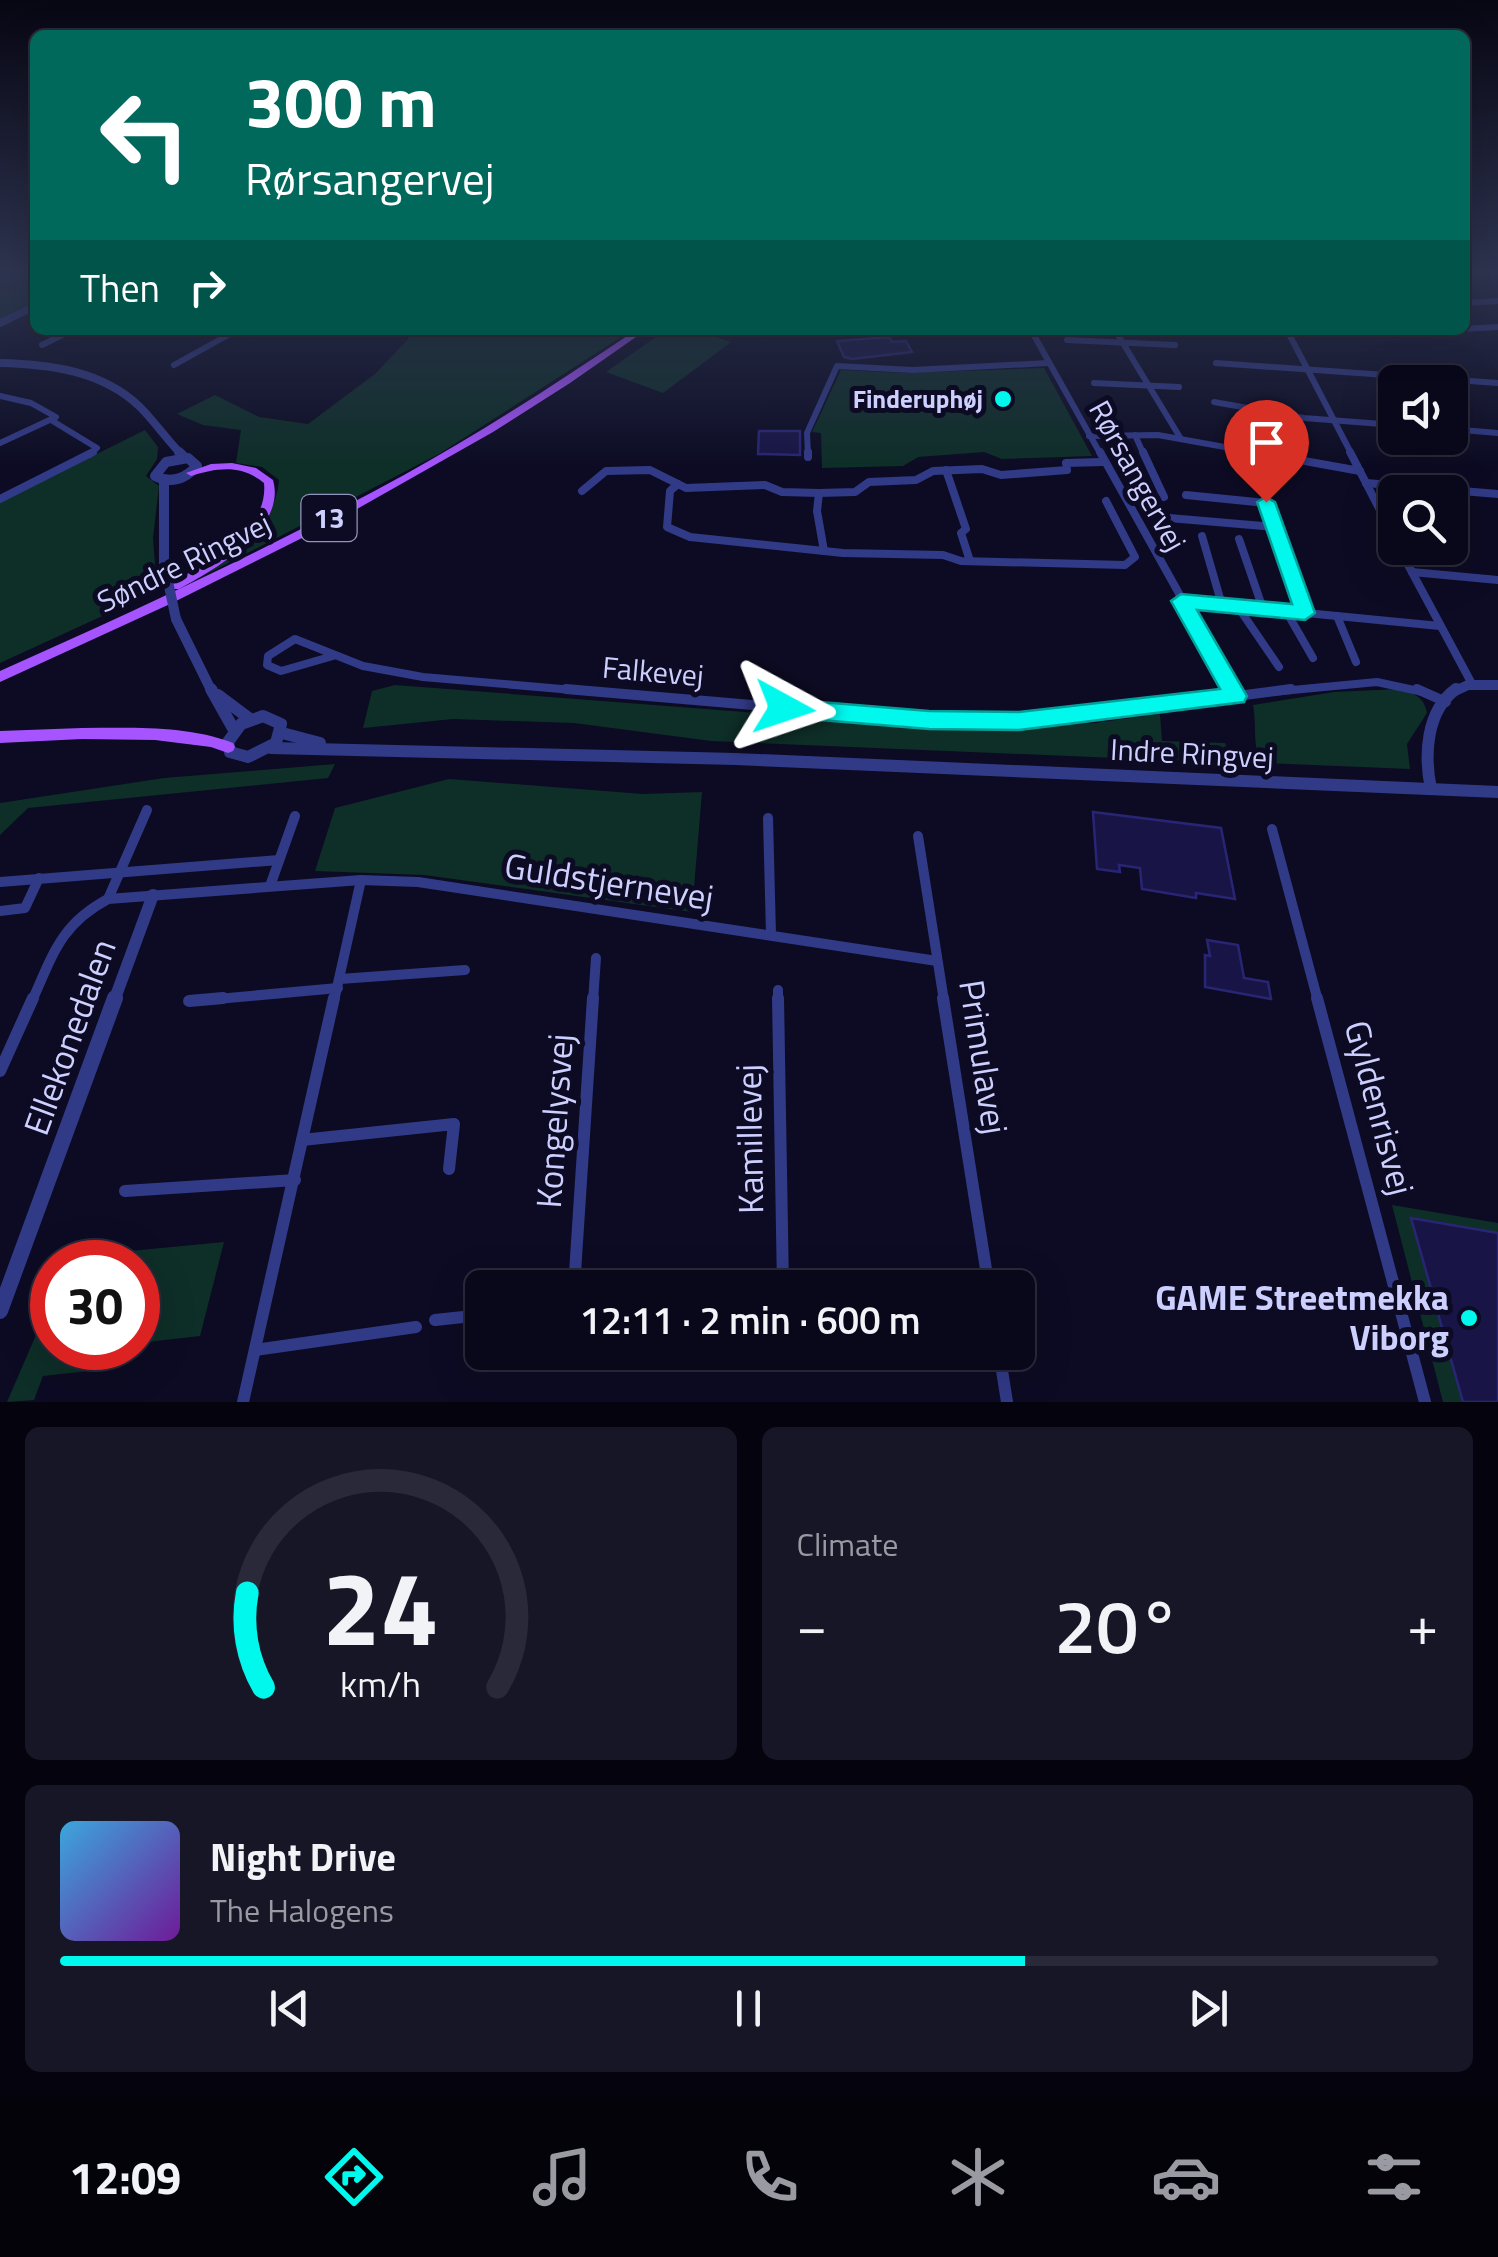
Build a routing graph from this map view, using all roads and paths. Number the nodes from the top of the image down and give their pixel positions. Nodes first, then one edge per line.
1 (58, 337) edge
2 (223, 337) edge
3 (631, 337) edge
4 (1036, 337) edge
5 (1119, 337) edge
6 (1291, 337) edge
7 (1067, 340) dead end
8 (1121, 341) junction
9 (1175, 345) dead end
10 (42, 346) dead end
11 (1216, 362) dead end
12 (0, 363) edge
13 (1048, 363) junction
14 (174, 364) dead end
15 (1308, 370) junction
16 (1094, 383) dead end
17 (1498, 383) edge
18 (1146, 386) junction
19 (1180, 387) dead end
20 (0, 396) edge
21 (1214, 402) dead end
22 (51, 420) junction
23 (1334, 420) junction
24 (1378, 424) edge
25 (1468, 430) edge
26 (1498, 433) edge
27 (1135, 435) junction
28 (1090, 436) junction
29 (165, 439) junction
30 (1181, 439) junction
31 (0, 443) edge
32 (808, 457) dead end
33 (184, 458) junction
34 (166, 462) junction
35 (1103, 462) junction
36 (946, 470) junction
37 (1360, 470) junction
38 (186, 476) junction
39 (164, 480) junction
40 (1366, 483) junction
41 (678, 484) junction
42 (582, 491) dead end
43 (819, 494) junction
44 (1498, 494) edge
45 (1186, 496) dead end
46 (1164, 498) dead end
47 (0, 499) edge
48 (1106, 501) dead end
49 (1378, 506) edge
50 (165, 513) junction
51 (1170, 518) dead end
52 (1275, 527) junction
53 (1202, 536) dead end
54 (1240, 539) dead end
55 (824, 551) junction
56 (1134, 557) junction
57 (1158, 558) junction
58 (970, 561) junction
59 (1408, 565) edge
60 (1412, 572) junction
61 (1498, 580) edge
62 (1181, 601) junction
63 (1222, 605) junction
64 (1238, 607) junction
65 (1263, 609) junction
66 (1286, 611) junction
67 (1305, 613) junction
68 (1337, 616) junction
69 (1440, 626) junction
70 (333, 656) junction
71 (1313, 658) dead end
72 (1356, 662) dead end
73 (1279, 667) dead end
74 (0, 669) edge
75 (0, 677) edge
76 (1472, 684) junction
77 (1498, 685) edge
78 (214, 692) junction
79 (1236, 696) junction
80 (1446, 702) junction
81 (250, 719) junction
82 (234, 730) junction
83 (282, 733) junction
84 (0, 737) edge
85 (228, 747) junction
86 (271, 748) junction
87 (344, 748) junction
88 (1431, 790) junction
89 (1498, 792) edge
90 (147, 810) dead end
91 (295, 816) dead end
92 (768, 818) dead end
93 (1272, 829) dead end
94 (918, 836) dead end
95 (279, 860) junction
96 (121, 872) junction
97 (39, 878) junction
98 (361, 880) junction
99 (0, 882) edge
100 (270, 886) junction
101 (153, 895) junction
102 (108, 899) junction
103 (0, 911) edge
104 (771, 934) junction
105 (596, 958) dead end
106 (937, 960) junction
107 (465, 970) dead end
108 (339, 984) junction
109 (778, 990) dead end
110 (189, 1000) dead end
111 (0, 1071) edge
112 (302, 1140) junction
113 (449, 1169) dead end
114 (295, 1180) junction
115 (126, 1191) dead end
116 (575, 1270) edge
117 (783, 1270) edge
118 (986, 1270) edge
119 (0, 1311) edge
120 (465, 1317) edge
121 (435, 1320) dead end
122 (416, 1327) dead end
123 (255, 1350) junction
124 (1002, 1370) edge
125 (243, 1402) edge
126 (1007, 1402) edge
127 (1425, 1402) edge

1 - 10 street
2 - 14 street
3 - 75 main road, Søndre Ringvej / 13
4 - 13 street, Rørsangervej
5 - 8 street
6 - 15 street
7 - 8 street
8 - 9 street
8 - 18 street
11 - 15 street
12 - 29 street
13 - 28 street, Rørsangervej
13 - 32 street
15 - 17 street
15 - 23 street
16 - 18 street
18 - 19 street
18 - 30 street
20 - 22 street
21 - 23 street
22 - 31 street
22 - 47 street
23 - 24 street
23 - 37 street
25 - 26 street
27 - 28 street
27 - 30 street
27 - 46 street
28 - 35 street, Rørsangervej
29 - 33 street
29 - 34 street
30 - 37 street
33 - 34 street
33 - 38 street
34 - 39 street
35 - 36 street
35 - 57 street, Rørsangervej
36 - 43 street
36 - 58 street
37 - 40 street
38 - 39 street
38 - 50 street
38 - 74 main road
39 - 50 street
40 - 44 street
40 - 49 street
41 - 42 street
41 - 43 street
41 - 55 street
43 - 55 street
45 - 52 street
48 - 56 street
50 - 78 street, bridge
51 - 52 street
52 - 67 street
53 - 63 street
54 - 65 street
55 - 58 street
56 - 57 street
56 - 58 street
57 - 62 street, Rørsangervej
59 - 60 street
60 - 61 street
60 - 69 street
62 - 63 street
62 - 79 street, Rørsangervej
63 - 64 street
64 - 65 street
64 - 73 street
65 - 66 street
66 - 67 street
66 - 71 street
67 - 68 street
68 - 69 street
68 - 72 street
69 - 76 street
70 - 70 street, Falkevej
70 - 79 street, Falkevej
76 - 77 street
76 - 80 street
78 - 81 street
78 - 82 street
79 - 80 street, Falkevej
80 - 88 street
81 - 82 street
81 - 83 street
82 - 85 street
83 - 86 street
83 - 87 street, Indre Ringvej
84 - 85 main road
85 - 86 street
86 - 87 street, Indre Ringvej
87 - 88 street, Indre Ringvej
88 - 89 street, Indre Ringvej
90 - 96 street
91 - 95 street
92 - 104 street
93 - 127 street, Gyldenrisvej
94 - 106 street, Primulavej
95 - 96 street
95 - 100 street
96 - 97 street
96 - 102 street
97 - 99 street
97 - 103 street
98 - 100 street, Guldstjernevej
98 - 104 street, Guldstjernevej
98 - 108 street
100 - 101 street, Guldstjernevej
101 - 102 street, Guldstjernevej
101 - 119 street, Ellekonedalen
102 - 111 street
104 - 106 street, Guldstjernevej
105 - 116 street, Kongelysvej
106 - 118 street, Primulavej
107 - 108 street
108 - 110 street
108 - 112 street
109 - 117 street, Kamillevej
112 - 113 street
112 - 114 street
114 - 115 street
114 - 123 street
120 - 121 street
122 - 123 street
123 - 125 street
124 - 126 street

